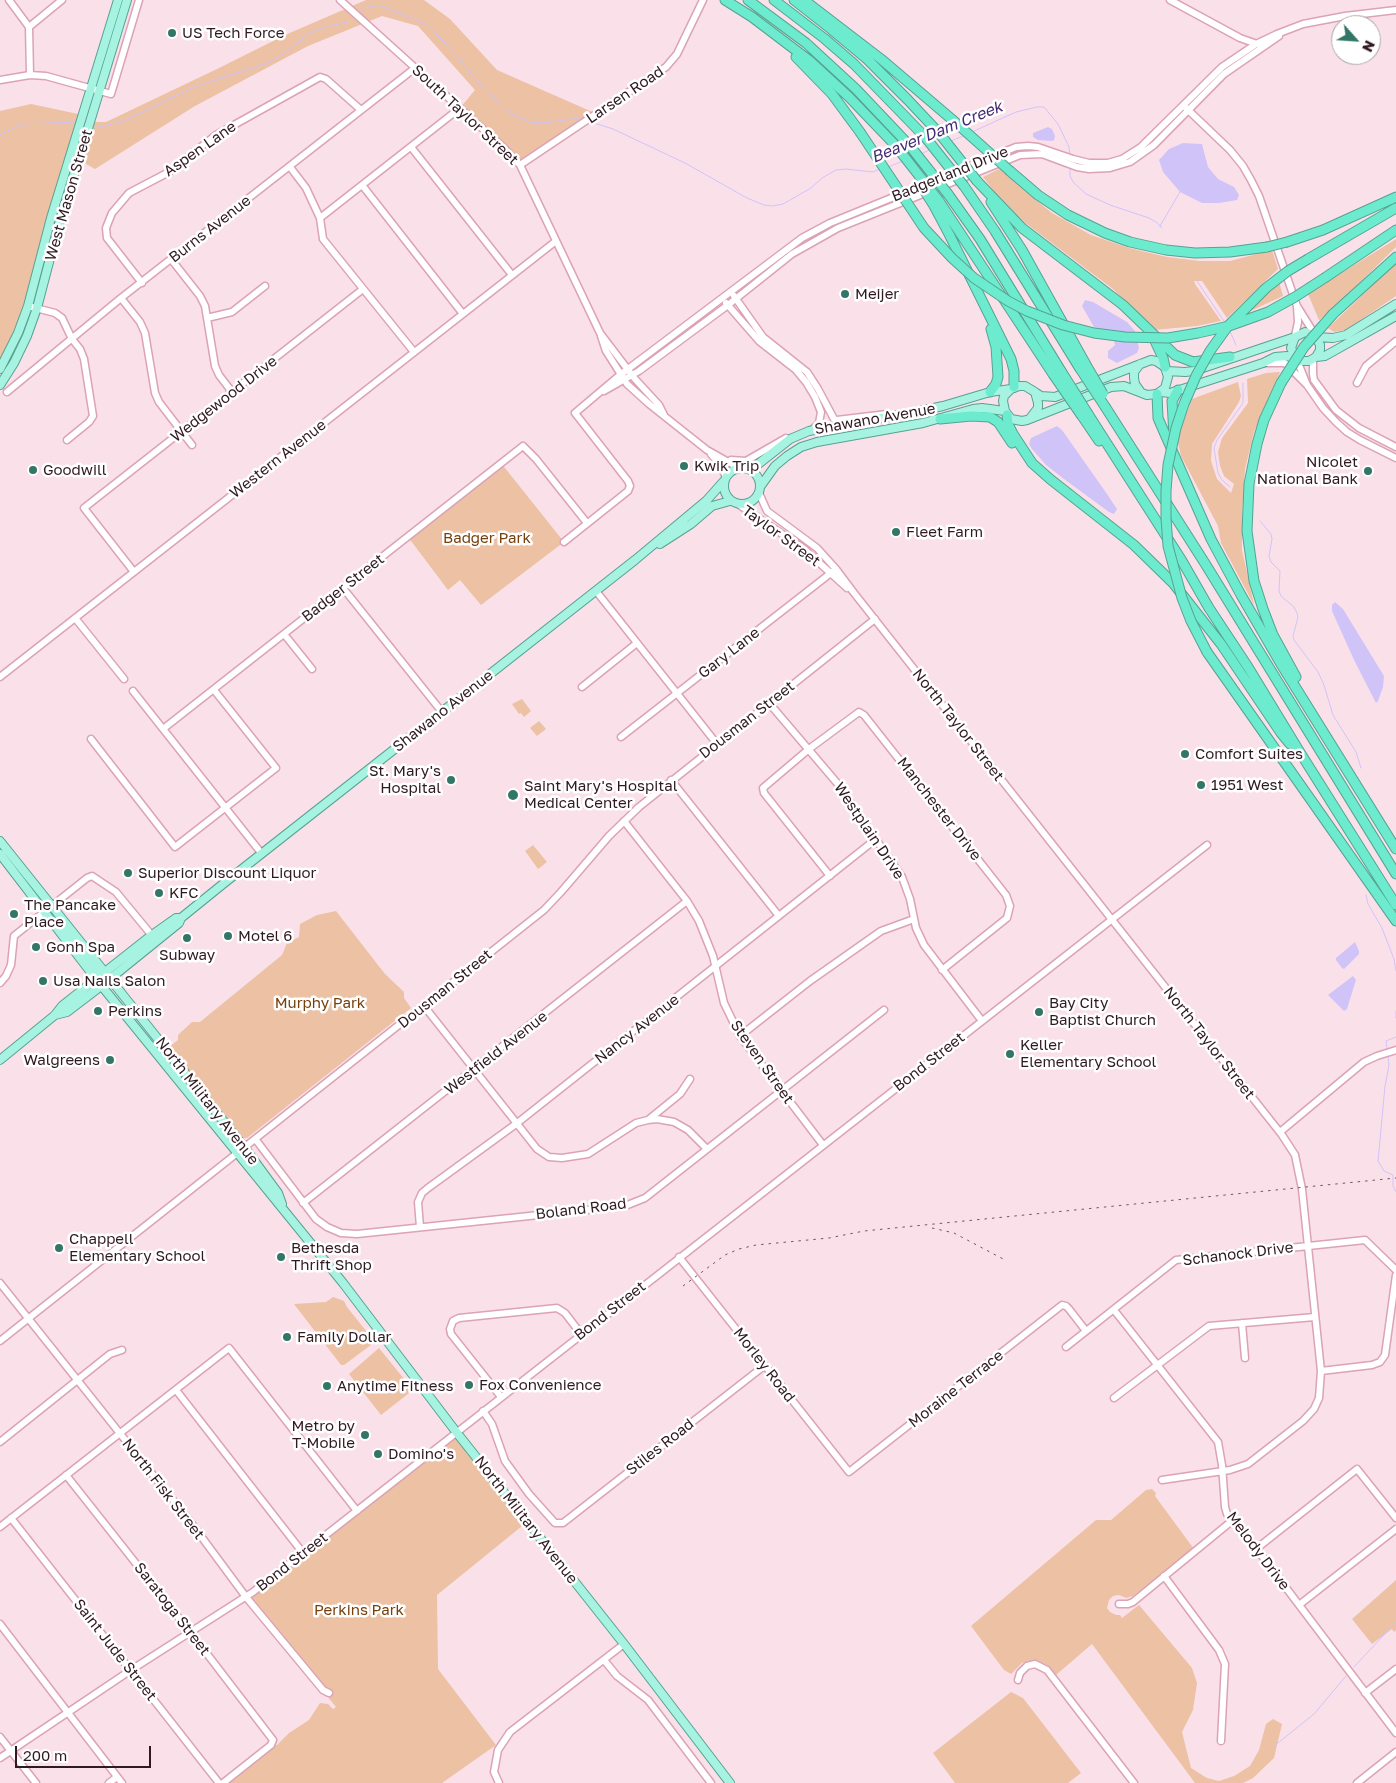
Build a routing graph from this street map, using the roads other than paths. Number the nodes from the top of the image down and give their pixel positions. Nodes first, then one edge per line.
1 (10, 0) edge
2 (62, 0) edge
3 (118, 0) edge
4 (127, 0) edge
5 (139, 0) edge
6 (340, 0) edge
7 (703, 0) edge
8 (725, 0) edge
9 (748, 0) edge
10 (774, 0) edge
11 (794, 0) edge
12 (804, 0) edge
13 (1170, 0) edge
14 (1396, 10) edge
15 (29, 27) junction
16 (782, 39) junction
17 (1260, 45) junction
18 (415, 68) junction
19 (30, 75) junction
20 (0, 80) edge
21 (96, 90) junction
22 (1183, 105) junction
23 (460, 108) junction
24 (361, 110) junction
25 (1189, 111) junction
26 (411, 147) junction
27 (1064, 159) junction
28 (1073, 162) junction
29 (520, 165) junction
30 (290, 166) junction
31 (977, 181) junction
32 (362, 185) junction
33 (1396, 197) edge
34 (936, 202) junction
35 (1396, 208) edge
36 (320, 218) junction
37 (1396, 230) edge
38 (556, 241) junction
39 (1396, 257) edge
40 (171, 259) junction
41 (512, 276) junction
42 (142, 283) junction
43 (266, 286) dead end
44 (363, 289) junction
45 (730, 292) junction
46 (121, 298) junction
47 (722, 299) junction
48 (736, 299) junction
49 (1396, 304) edge
50 (28, 306) junction
51 (728, 306) junction
52 (1297, 306) junction
53 (37, 308) junction
54 (463, 314) junction
55 (989, 316) junction
56 (1396, 316) edge
57 (1137, 317) junction
58 (207, 318) junction
59 (600, 333) junction
60 (1314, 336) junction
61 (1295, 337) junction
62 (72, 339) junction
63 (1396, 341) edge
64 (414, 352) junction
65 (1230, 358) junction
66 (1296, 359) junction
67 (1314, 359) junction
68 (1141, 363) junction
69 (1263, 363) junction
70 (1082, 365) junction
71 (0, 369) edge
72 (1166, 369) junction
73 (630, 372) junction
74 (1057, 372) junction
75 (621, 377) junction
76 (1357, 383) dead end
77 (0, 385) edge
78 (1308, 386) junction
79 (1012, 388) junction
80 (1030, 389) junction
81 (1178, 390) junction
82 (7, 392) dead end
83 (232, 392) junction
84 (990, 392) junction
85 (1142, 393) junction
86 (1159, 393) junction
87 (1006, 413) junction
88 (904, 414) junction
89 (664, 415) junction
90 (1032, 418) junction
91 (940, 419) junction
92 (810, 430) junction
93 (182, 431) junction
94 (67, 440) dead end
95 (192, 445) dead end
96 (1396, 447) edge
97 (707, 450) junction
98 (718, 456) junction
99 (1396, 458) edge
100 (1032, 463) junction
101 (1179, 464) junction
102 (739, 468) junction
103 (750, 470) junction
104 (725, 480) junction
105 (759, 490) junction
106 (734, 502) junction
107 (587, 524) junction
108 (564, 542) dead end
109 (635, 560) junction
110 (836, 569) junction
111 (134, 572) junction
112 (830, 574) junction
113 (343, 588) junction
114 (596, 591) junction
115 (854, 594) junction
116 (75, 618) junction
117 (875, 619) junction
118 (284, 634) junction
119 (637, 643) junction
120 (312, 669) dead end
121 (0, 677) edge
122 (124, 679) dead end
123 (582, 687) dead end
124 (214, 690) junction
125 (133, 691) dead end
126 (676, 694) junction
127 (770, 702) junction
128 (442, 712) junction
129 (164, 729) junction
130 (1321, 729) junction
131 (622, 737) dead end
132 (91, 739) dead end
133 (717, 744) junction
134 (809, 749) junction
135 (1301, 754) junction
136 (671, 780) junction
137 (225, 808) junction
138 (624, 821) junction
139 (876, 839) junction
140 (0, 841) edge
141 (1206, 845) dead end
142 (1396, 849) edge
143 (0, 854) edge
144 (262, 854) junction
145 (1396, 874) edge
146 (830, 876) junction
147 (687, 901) junction
148 (1396, 904) edge
149 (53, 905) junction
150 (44, 912) junction
151 (779, 916) junction
152 (914, 919) junction
153 (1111, 919) junction
154 (1396, 920) edge
155 (154, 938) junction
156 (716, 966) junction
157 (942, 970) junction
158 (103, 979) junction
159 (0, 983) edge
160 (424, 1006) junction
161 (884, 1010) dead end
162 (982, 1021) junction
163 (740, 1036) junction
164 (1390, 1052) edge
165 (0, 1060) edge
166 (474, 1070) junction
167 (690, 1079) dead end
168 (782, 1090) junction
169 (648, 1120) junction
170 (516, 1124) junction
171 (1280, 1132) junction
172 (256, 1140) junction
173 (823, 1145) junction
174 (245, 1148) junction
175 (707, 1149) junction
176 (237, 1154) junction
177 (303, 1203) junction
178 (285, 1209) junction
179 (420, 1227) junction
180 (1307, 1246) junction
181 (679, 1258) junction
182 (1396, 1270) edge
183 (1396, 1275) edge
184 (0, 1282) edge
185 (1114, 1310) junction
186 (1315, 1317) junction
187 (29, 1319) junction
188 (1242, 1323) junction
189 (1086, 1331) junction
190 (581, 1334) junction
191 (0, 1341) edge
192 (1066, 1347) dead end
193 (122, 1350) dead end
194 (1244, 1358) dead end
195 (1157, 1365) junction
196 (764, 1366) junction
197 (1320, 1371) junction
198 (78, 1380) junction
199 (176, 1390) junction
200 (500, 1397) junction
201 (1114, 1398) dead end
202 (483, 1412) junction
203 (120, 1433) junction
204 (456, 1433) junction
205 (0, 1442) edge
206 (849, 1472) joint
207 (1222, 1472) junction
208 (66, 1475) junction
209 (1162, 1480) dead end
210 (357, 1511) junction
211 (11, 1518) junction
212 (1396, 1518) edge
213 (1233, 1520) junction
214 (0, 1527) edge
215 (1396, 1529) edge
216 (1256, 1549) junction
217 (303, 1553) junction
218 (1164, 1576) junction
219 (246, 1597) junction
220 (1119, 1604) dead end
221 (1299, 1605) junction
222 (0, 1624) edge
223 (191, 1633) junction
224 (624, 1644) junction
225 (604, 1660) junction
226 (1396, 1669) edge
227 (131, 1670) junction
228 (1018, 1680) dead end
229 (329, 1693) dead end
230 (1365, 1693) junction
231 (68, 1712) junction
232 (1396, 1733) edge
233 (0, 1737) edge
234 (1221, 1741) dead end
235 (10, 1750) junction
236 (1396, 1752) edge
237 (0, 1758) edge
238 (117, 1777) junction
239 (36, 1783) edge
240 (109, 1783) edge
241 (122, 1783) edge
242 (219, 1783) edge
243 (223, 1783) edge
244 (499, 1783) edge
245 (711, 1783) edge
246 (730, 1783) edge
247 (1134, 1783) edge
248 (1357, 1783) edge

1 - 15 street
2 - 15 street
3 - 21 main road, West Mason Street
4 - 21 main road, West Mason Street
5 - 21 street
6 - 18 street, South Taylor Street
7 - 29 street, Larsen Road
8 - 16 highway
9 - 74 highway, bridge
10 - 70 highway, bridge
11 - 31 highway, bridge
12 - 33 highway, bridge
13 - 17 street
14 - 17 street, Badgerland Drive
15 - 19 street
16 - 34 highway, bridge
16 - 37 highway, bridge
17 - 22 street, Badgerland Drive
17 - 25 street, Badgerland Drive
18 - 23 street, South Taylor Street
18 - 24 street, Burns Avenue
19 - 20 street
19 - 21 street
21 - 50 main road, West Mason Street
21 - 53 main road, West Mason Street
22 - 25 street
22 - 28 street, Badgerland Drive
23 - 26 street
23 - 29 street, South Taylor Street
24 - 30 street, Burns Avenue
24 - 42 street, Aspen Lane
25 - 28 street, Badgerland Drive
25 - 52 street
26 - 32 street
26 - 41 street
27 - 28 street, Badgerland Drive
27 - 45 street, Badgerland Drive
27 - 48 street, Badgerland Drive
29 - 38 street, South Taylor Street
30 - 36 street
30 - 40 street, Burns Avenue
31 - 57 highway
31 - 70 highway
32 - 36 street
32 - 54 street
34 - 55 highway
34 - 74 highway
35 - 154 highway, bridge
36 - 44 street
38 - 41 street, Western Avenue
38 - 59 street, South Taylor Street
39 - 130 highway, bridge
40 - 42 street, Burns Avenue
40 - 58 street
41 - 54 street, Western Avenue
42 - 46 street, Burns Avenue
43 - 58 street
44 - 64 street
44 - 83 street, Wedgewood Drive
45 - 47 street, Badgerland Drive
45 - 48 street
46 - 62 street, Burns Avenue
46 - 93 street
47 - 51 street
47 - 73 street, Badgerland Drive
48 - 51 street, Badgerland Drive
48 - 88 street
49 - 60 main road
50 - 53 street
50 - 71 main road, West Mason Street
51 - 73 street, Badgerland Drive
51 - 92 street
52 - 60 street
52 - 61 street
53 - 62 street
53 - 77 main road, West Mason Street
54 - 64 street, Western Avenue
55 - 79 highway
55 - 84 highway
56 - 67 main road
57 - 65 highway
57 - 72 highway
58 - 83 street
59 - 73 street, South Taylor Street
59 - 75 street, South Taylor Street
60 - 61 main road
60 - 67 main road
61 - 65 main road
61 - 66 main road
62 - 82 street, Burns Avenue
62 - 94 street
63 - 76 street
64 - 111 street, Western Avenue
65 - 72 main road
66 - 67 main road
66 - 69 main road
66 - 78 street
67 - 96 street
68 - 72 main road
68 - 80 main road
68 - 85 main road
69 - 78 street
69 - 81 main road
70 - 145 highway, bridge
72 - 86 main road
73 - 75 street, Badgerland Drive
73 - 89 street, South Taylor Street
74 - 135 highway, bridge
75 - 89 street, South Taylor Street
75 - 107 street
78 - 99 street
79 - 80 main road
79 - 84 main road, Shawano Avenue
79 - 87 main road
80 - 90 main road
81 - 86 main road
81 - 101 highway
83 - 93 street, Wedgewood Drive
84 - 88 main road, Shawano Avenue
85 - 86 main road
85 - 90 main road
86 - 101 highway
87 - 90 main road
87 - 91 main road, Shawano Avenue
87 - 100 highway
88 - 92 main road, Shawano Avenue
89 - 97 street, South Taylor Street
91 - 100 highway
91 - 105 main road, Shawano Avenue
92 - 98 street
92 - 103 main road, Shawano Avenue
93 - 95 street
93 - 111 street, Wedgewood Drive
97 - 98 street, South Taylor Street
97 - 104 street, South Taylor Street
98 - 102 street, South Taylor Street
100 - 135 highway
101 - 130 highway
102 - 103 main road
102 - 104 main road
103 - 105 main road
104 - 106 main road
104 - 109 main road, Shawano Avenue
105 - 106 main road
105 - 110 street, Taylor Street
106 - 109 main road, Shawano Avenue
106 - 112 street, Taylor Street
107 - 108 street
107 - 113 street, Badger Street
109 - 114 main road, Shawano Avenue
110 - 112 street, Gary Lane
110 - 115 street, Taylor Street
111 - 116 street, Western Avenue
112 - 115 street, Taylor Street
112 - 126 street, Gary Lane
113 - 118 street, Badger Street
113 - 128 street
114 - 119 street
114 - 128 main road, Shawano Avenue
115 - 117 street, North Taylor Street
116 - 121 street, Western Avenue
116 - 122 street
117 - 127 street, Dousman Street
117 - 153 street, North Taylor Street
118 - 120 street
118 - 124 street, Badger Street
119 - 123 street
119 - 126 street
124 - 129 street, Badger Street
124 - 137 street
125 - 129 street
126 - 131 street, Gary Lane
126 - 133 street
127 - 133 street, Dousman Street
127 - 134 street, Westplain Drive
128 - 144 main road, Shawano Avenue
129 - 137 street
130 - 142 highway
132 - 137 street
133 - 136 street, Dousman Street
134 - 139 street, Westplain Drive
134 - 146 street
134 - 157 street, Manchester Drive
135 - 148 highway
136 - 138 street, Dousman Street
136 - 151 street
137 - 144 street
138 - 147 street, Steven Street
138 - 160 street, Dousman Street
139 - 146 street, Nancy Avenue
139 - 152 street, Westplain Drive
140 - 149 main road
141 - 153 street, Bond Street
143 - 150 main road
144 - 155 main road, Shawano Avenue
146 - 151 street, Nancy Avenue
147 - 156 street, Steven Street
147 - 166 street, Westfield Avenue
149 - 155 street
149 - 158 main road
150 - 158 main road
150 - 159 street
151 - 156 street, Nancy Avenue
152 - 157 street, Westplain Drive
152 - 163 street
153 - 162 street, Bond Street
153 - 171 street, North Taylor Street
155 - 158 main road, Shawano Avenue
156 - 163 street, Steven Street
156 - 170 street, Nancy Avenue
157 - 162 street, Westplain Drive
158 - 165 main road, Shawano Avenue
158 - 174 main road, North Military Avenue
158 - 176 main road, North Military Avenue
160 - 166 street
160 - 172 street, Dousman Street
161 - 168 street, Boland Road
162 - 173 street, Bond Street
163 - 168 street, Steven Street
164 - 171 street
166 - 170 street
166 - 177 street, Westfield Avenue
167 - 169 street
168 - 173 street, Steven Street
168 - 175 street, Boland Road
169 - 170 street
169 - 175 street
170 - 179 street, Nancy Avenue
171 - 180 street, North Taylor Street
172 - 174 street, Dousman Street
172 - 177 street, Boland Road
173 - 181 street, Bond Street
174 - 176 street, Dousman Street
174 - 178 main road, North Military Avenue
175 - 179 street, Boland Road
176 - 178 main road, North Military Avenue
176 - 187 street, Dousman Street
177 - 179 street, Boland Road
178 - 204 main road, North Military Avenue
180 - 182 street, Schanock Drive
180 - 185 street, Schanock Drive
180 - 186 street, North Taylor Street
181 - 190 street, Bond Street
181 - 196 street, Morley Road
183 - 197 street
184 - 187 street, North Fisk Street
185 - 189 street, Schanock Drive
185 - 195 street, Melody Drive
186 - 188 street
186 - 197 street, North Taylor Street
187 - 191 street, Dousman Street
187 - 198 street, North Fisk Street
188 - 194 street
188 - 195 street
189 - 192 street, Schanock Drive
189 - 206 street, Moraine Terrace
190 - 200 street, Bond Street
190 - 200 street
193 - 198 street
195 - 201 street
195 - 207 street, Melody Drive
196 - 202 street, Stiles Road
196 - 206 street, Morley Road
197 - 207 street, North Taylor Street
198 - 203 street, North Fisk Street
198 - 205 street
199 - 203 street
199 - 210 street
199 - 217 street
200 - 202 street, Bond Street
202 - 204 street, Bond Street
203 - 208 street
203 - 219 street, North Fisk Street
204 - 210 street, Bond Street
204 - 224 main road, North Military Avenue
207 - 209 street, North Taylor Street
207 - 213 street, Melody Drive
208 - 211 street
208 - 223 street, Saratoga Street
210 - 217 street, Bond Street
211 - 214 street
211 - 227 street, Saint Jude Street
212 - 216 street
213 - 216 street, Melody Drive
213 - 218 street
215 - 221 street
216 - 221 street, Melody Drive
217 - 219 street, Bond Street
218 - 220 street
218 - 234 street
219 - 223 street, Bond Street
219 - 229 street, North Fisk Street
221 - 230 street, Melody Drive
222 - 231 street
223 - 227 street, Bond Street
223 - 243 street, Saratoga Street
224 - 225 street
224 - 246 main road, North Military Avenue
225 - 244 street
225 - 245 street
226 - 230 street
227 - 231 street, Bond Street
227 - 242 street, Saint Jude Street
228 - 247 street
230 - 232 street, Melody Drive
231 - 235 street, Bond Street
231 - 238 street
233 - 235 street
235 - 237 street, Bond Street
235 - 239 street
236 - 248 street
238 - 240 street
238 - 241 street

